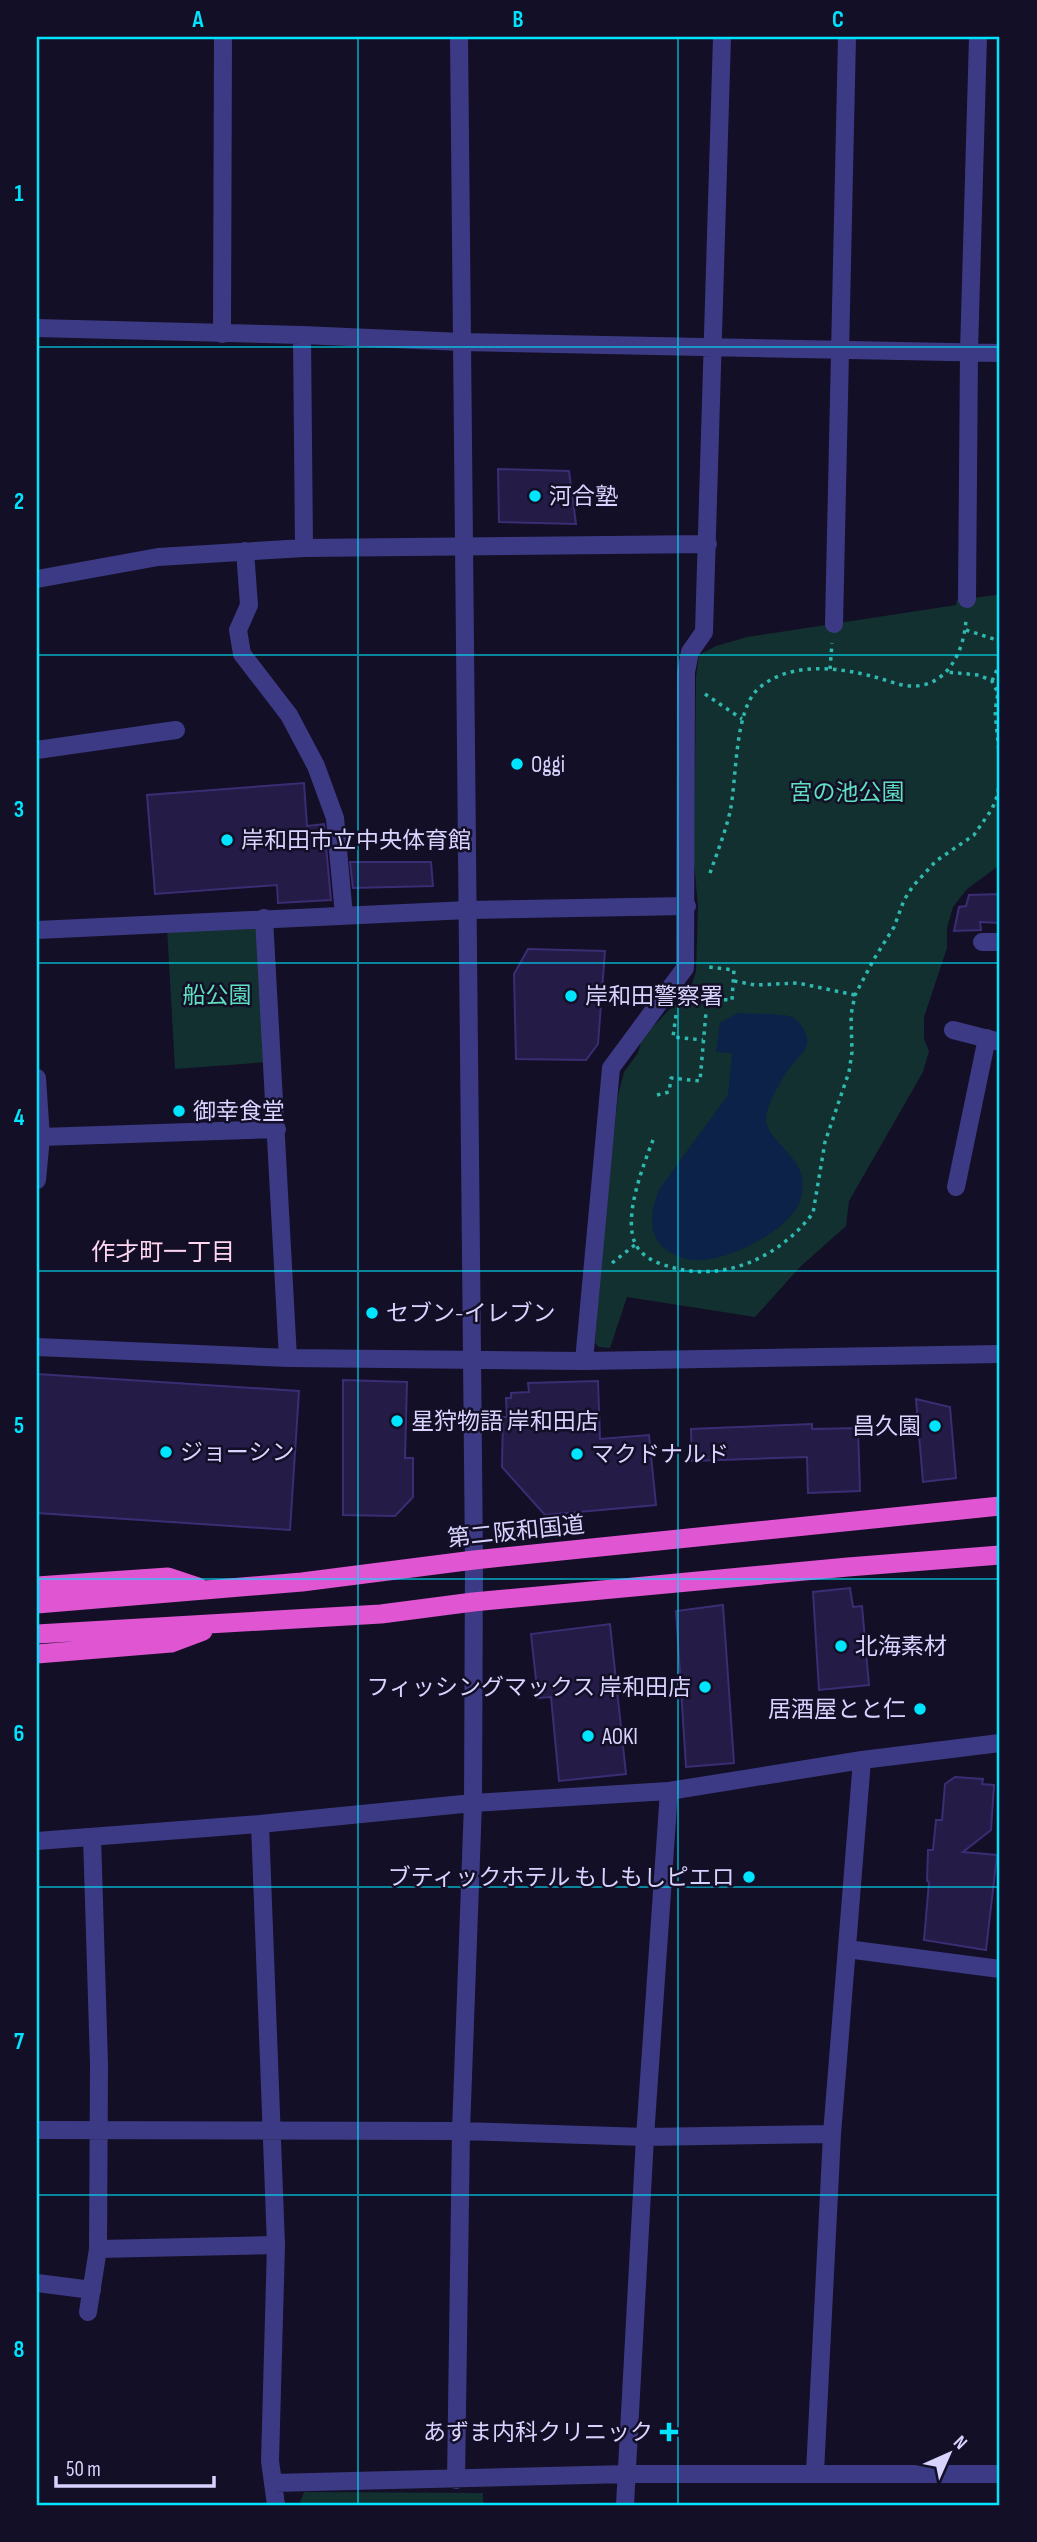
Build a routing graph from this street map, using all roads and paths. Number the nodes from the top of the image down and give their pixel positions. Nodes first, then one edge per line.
1 (223, 37) edge
2 (459, 37) edge
3 (722, 37) edge
4 (847, 37) edge
5 (978, 37) edge
6 (37, 328) edge
7 (222, 334) junction
8 (302, 335) junction
9 (462, 342) junction
10 (712, 347) junction
11 (839, 349) junction
12 (969, 352) junction
13 (1000, 353) edge
14 (708, 544) junction
15 (304, 548) junction
16 (464, 548) junction
17 (245, 551) junction
18 (37, 579) edge
19 (967, 599) joint
20 (834, 624) joint
21 (966, 630) junction
22 (1000, 641) edge
23 (1000, 663) edge
24 (830, 669) junction
25 (946, 672) junction
26 (992, 681) junction
27 (686, 690) junction
28 (742, 719) junction
29 (176, 730) dead end
30 (37, 750) edge
31 (710, 873) dead end
32 (687, 906) junction
33 (468, 910) junction
34 (344, 915) junction
35 (264, 918) junction
36 (37, 930) edge
37 (1000, 942) edge
38 (982, 943) dead end
39 (709, 967) dead end
40 (734, 981) junction
41 (855, 995) junction
42 (707, 999) dead end
43 (676, 1009) dead end
44 (706, 1012) dead end
45 (953, 1030) dead end
46 (703, 1040) junction
47 (994, 1040) edge
48 (37, 1078) edge
49 (657, 1095) dead end
50 (277, 1129) junction
51 (40, 1137) junction
52 (653, 1140) dead end
53 (37, 1180) edge
54 (956, 1187) dead end
55 (37, 1347) edge
56 (1000, 1354) edge
57 (288, 1358) junction
58 (472, 1358) junction
59 (584, 1360) junction
60 (1000, 1506) edge
61 (1000, 1555) edge
62 (474, 1560) junction
63 (37, 1586) edge
64 (206, 1590) junction
65 (473, 1602) junction
66 (37, 1604) edge
67 (223, 1624) junction
68 (37, 1634) edge
69 (37, 1654) edge
70 (1000, 1743) edge
71 (862, 1759) junction
72 (669, 1791) junction
73 (473, 1803) junction
74 (260, 1824) junction
75 (92, 1836) junction
76 (37, 1841) edge
77 (847, 1949) junction
78 (1000, 1969) edge
79 (99, 2128) junction
80 (37, 2130) edge
81 (271, 2131) junction
82 (461, 2131) junction
83 (832, 2134) junction
84 (645, 2137) junction
85 (276, 2245) junction
86 (98, 2249) junction
87 (37, 2283) edge
88 (92, 2290) junction
89 (88, 2312) dead end
90 (815, 2472) junction
91 (627, 2474) junction
92 (1000, 2474) edge
93 (456, 2480) junction
94 (273, 2483) junction
95 (276, 2505) edge
96 (625, 2505) edge

1 - 7 street
2 - 9 street
3 - 10 street
4 - 11 street
5 - 12 street
6 - 7 street
7 - 8 street
8 - 9 street
8 - 15 street
9 - 10 street
9 - 16 street
10 - 11 street
10 - 14 street
11 - 12 street
11 - 20 street
12 - 13 street
12 - 19 street
14 - 16 street
14 - 27 street
15 - 16 street
15 - 17 street
16 - 33 street
17 - 18 street
17 - 34 street
19 - 21 path
20 - 24 path
21 - 22 path
21 - 25 path
23 - 26 path
24 - 25 path
24 - 28 path
25 - 26 path
26 - 41 path
27 - 28 path
27 - 32 street
28 - 31 path
29 - 30 street
32 - 33 street
32 - 59 street
33 - 34 street
33 - 58 street
34 - 35 street
35 - 36 street
35 - 50 street
37 - 38 street
39 - 40 path
40 - 41 path
40 - 42 path
41 - 52 path
43 - 46 path
44 - 46 path
45 - 47 street
46 - 49 path
47 - 54 street
48 - 51 street
50 - 51 street
50 - 57 street
51 - 53 street
55 - 57 street
56 - 59 street
57 - 58 street
58 - 59 street
58 - 62 street
60 - 62 highway, 第二阪和国道
61 - 65 highway
62 - 64 highway, 第二阪和国道
62 - 65 street
63 - 64 highway
64 - 66 highway, 第二阪和国道
65 - 67 highway
65 - 73 street
67 - 68 highway
67 - 69 highway
70 - 71 street
71 - 72 street
71 - 77 street
72 - 73 street
72 - 84 street
73 - 74 street
73 - 82 street
74 - 75 street
74 - 81 street
75 - 76 street
75 - 79 street
77 - 78 street
77 - 83 street
79 - 80 street
79 - 81 street
79 - 86 street
81 - 82 street
81 - 85 street
82 - 84 street
82 - 93 street
83 - 84 street
83 - 90 street
84 - 91 street
85 - 86 street
85 - 94 street
86 - 88 street
87 - 88 street
88 - 89 street
90 - 91 street
90 - 92 street
91 - 93 street
91 - 96 street
93 - 94 street
94 - 95 street

